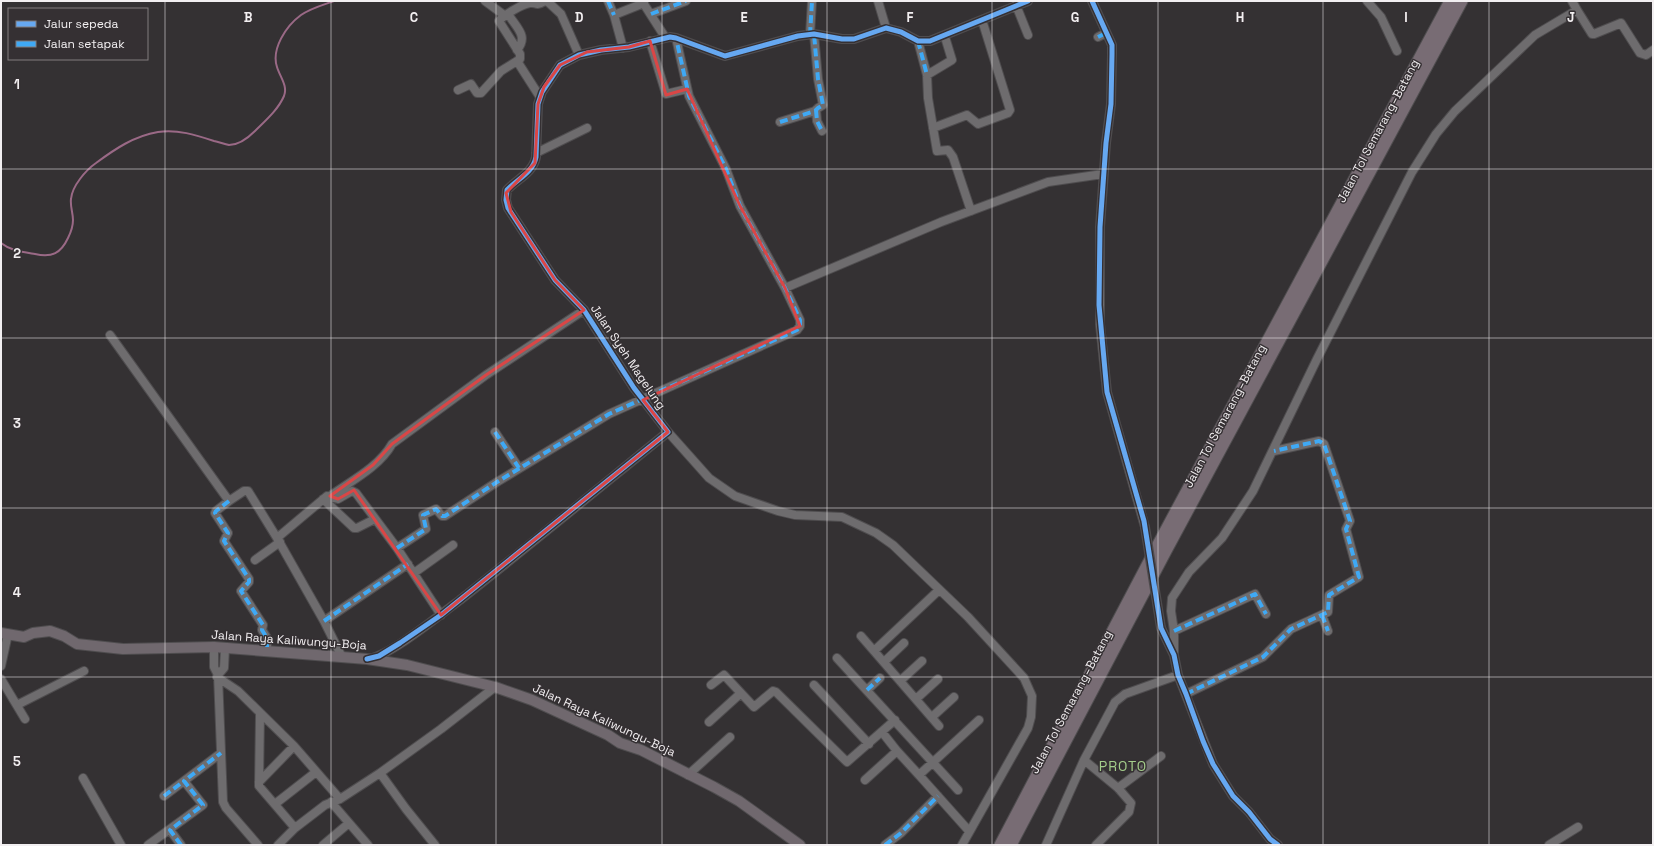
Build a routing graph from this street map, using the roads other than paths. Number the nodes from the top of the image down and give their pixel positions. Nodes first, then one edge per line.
1 (546, 1) edge
2 (608, 1) edge
3 (686, 1) edge
4 (812, 1) edge
5 (878, 1) edge
6 (1028, 1) edge
7 (1092, 1) edge
8 (1367, 1) edge
9 (1450, 1) edge
10 (1462, 1) edge
11 (1572, 1) edge
12 (490, 2) edge
13 (643, 2) edge
14 (1016, 5) junction
15 (1577, 10) junction
16 (651, 14) junction
17 (504, 15) junction
18 (614, 15) junction
19 (982, 20) junction
20 (886, 28) junction
21 (812, 34) junction
22 (1028, 35) dead end
23 (666, 37) junction
24 (945, 37) junction
25 (676, 38) junction
26 (650, 41) junction
27 (918, 41) junction
28 (623, 48) junction
29 (517, 50) junction
30 (1397, 50) dead end
31 (1653, 50) edge
32 (579, 54) junction
33 (517, 61) junction
34 (927, 75) junction
35 (687, 89) junction
36 (458, 90) dead end
37 (540, 97) junction
38 (816, 110) junction
39 (780, 122) dead end
40 (587, 128) dead end
41 (933, 128) junction
42 (822, 131) dead end
43 (536, 153) junction
44 (1103, 174) junction
45 (971, 211) junction
46 (786, 288) junction
47 (584, 310) junction
48 (110, 335) dead end
49 (643, 400) junction
50 (495, 432) dead end
51 (668, 432) junction
52 (1274, 451) junction
53 (519, 468) junction
54 (326, 497) junction
55 (229, 501) junction
56 (375, 519) junction
57 (279, 540) junction
58 (453, 545) dead end
59 (397, 548) junction
60 (255, 560) dead end
61 (408, 564) junction
62 (414, 573) junction
63 (939, 590) junction
64 (441, 614) junction
65 (1266, 614) dead end
66 (1322, 615) junction
67 (324, 621) junction
68 (1328, 630) dead end
69 (1174, 631) junction
70 (5, 634) edge
71 (861, 636) dead end
72 (904, 643) dead end
73 (214, 646) junction
74 (225, 648) junction
75 (267, 651) junction
76 (874, 651) junction
77 (1174, 655) junction
78 (342, 657) junction
79 (837, 658) dead end
80 (367, 659) junction
81 (922, 661) dead end
82 (884, 662) junction
83 (1, 666) edge
84 (84, 671) dead end
85 (1178, 675) junction
86 (217, 676) junction
87 (880, 678) dead end
88 (938, 678) dead end
89 (1, 679) edge
90 (900, 681) junction
91 (711, 685) dead end
92 (814, 685) dead end
93 (495, 687) junction
94 (867, 690) junction
95 (741, 693) junction
96 (1186, 694) junction
97 (954, 697) dead end
98 (916, 699) junction
99 (16, 705) junction
100 (260, 714) junction
101 (932, 717) junction
102 (25, 719) dead end
103 (895, 720) junction
104 (979, 720) dead end
105 (709, 722) dead end
106 (940, 726) dead end
107 (882, 732) junction
108 (730, 737) dead end
109 (869, 744) junction
110 (294, 746) junction
111 (897, 751) junction
112 (221, 753) junction
113 (1161, 756) dead end
114 (1084, 760) junction
115 (933, 762) junction
116 (316, 772) junction
117 (380, 772) junction
118 (688, 775) junction
119 (918, 775) junction
120 (83, 778) dead end
121 (865, 780) dead end
122 (184, 782) junction
123 (259, 782) junction
124 (1118, 788) junction
125 (958, 790) dead end
126 (164, 796) dead end
127 (938, 796) junction
128 (340, 799) junction
129 (331, 802) junction
130 (275, 804) junction
131 (349, 823) junction
132 (1578, 827) dead end
133 (295, 828) junction
134 (170, 830) junction
135 (969, 831) junction
136 (121, 845) edge
137 (148, 845) edge
138 (181, 845) edge
139 (258, 845) edge
140 (278, 845) edge
141 (323, 845) edge
142 (368, 845) edge
143 (435, 845) edge
144 (800, 845) edge
145 (885, 845) edge
146 (962, 845) edge
147 (1000, 845) edge
148 (1011, 845) edge
149 (1046, 845) edge
150 (1096, 845) edge
151 (1278, 845) edge
152 (1549, 845) edge

1 - 17 street
1 - 32 street
2 - 18 street
3 - 16 street
4 - 21 street
5 - 20 street
6 - 14 street
7 - 44 street
8 - 30 street
9 - 147 highway, Jalan Tol Semarang–Batang
10 - 148 highway, Jalan Tol Semarang–Batang
11 - 15 street
12 - 17 street
13 - 16 street
13 - 18 street
14 - 19 street
14 - 22 street
15 - 31 street
15 - 52 street
16 - 23 street
17 - 29 street
17 - 29 street
18 - 28 street
19 - 24 street
19 - 41 street
20 - 21 street, Jalan Syeh Magelung
20 - 27 street
21 - 25 street, Jalan Syeh Magelung
21 - 38 street
23 - 25 street, Jalan Syeh Magelung
23 - 26 street, Jalan Syeh Magelung
24 - 27 street
24 - 34 street
25 - 35 street
26 - 28 street, Jalan Syeh Magelung
26 - 35 street
27 - 34 street
28 - 32 street, Jalan Syeh Magelung
29 - 33 street
32 - 37 street, Jalan Syeh Magelung
33 - 36 street
33 - 37 street
34 - 41 street
35 - 46 street
37 - 43 street, Jalan Syeh Magelung
38 - 39 street
38 - 42 street
40 - 43 street
41 - 45 street
43 - 47 street, Jalan Syeh Magelung
44 - 45 street
44 - 77 street, bridge
45 - 46 street
46 - 49 street
47 - 49 street, Jalan Syeh Magelung
47 - 54 street
48 - 55 street
49 - 51 street, Jalan Syeh Magelung
49 - 53 street
50 - 53 street
51 - 63 street, Jalan Syeh Magelung
51 - 64 street
52 - 66 street
52 - 69 street
53 - 59 street
54 - 56 street
54 - 56 street
54 - 57 street
55 - 57 street
55 - 75 street
56 - 59 street
57 - 60 street
57 - 67 street
58 - 62 street
59 - 61 street
61 - 62 street
61 - 67 street
62 - 64 street
63 - 76 street
63 - 135 street, Jalan Syeh Magelung
64 - 80 street
65 - 69 street
66 - 68 street
66 - 96 street
67 - 78 street
69 - 77 street
70 - 73 main road, Jalan Raya Kaliwungu-Boja
70 - 83 street
71 - 76 street
72 - 82 street
73 - 74 main road, Jalan Raya Kaliwungu-Boja
73 - 86 street
74 - 75 main road, Jalan Raya Kaliwungu-Boja
74 - 86 street
75 - 78 main road, Jalan Raya Kaliwungu-Boja
76 - 82 street
77 - 85 street
78 - 80 main road, Jalan Raya Kaliwungu-Boja
79 - 94 street
80 - 93 main road, Jalan Raya Kaliwungu-Boja
81 - 90 street
82 - 90 street
84 - 99 street
85 - 96 street
85 - 114 street
86 - 100 street
86 - 112 street
87 - 94 street
88 - 98 street
89 - 99 street
90 - 98 street
91 - 95 street
92 - 109 street
93 - 117 street
93 - 118 main road, Jalan Raya Kaliwungu-Boja
94 - 103 street
95 - 105 street
95 - 109 street
96 - 151 street
97 - 101 street
98 - 101 street
99 - 102 street
100 - 110 street
100 - 123 street
101 - 106 street
103 - 107 street
103 - 115 street
104 - 115 street
107 - 109 street
107 - 111 street
108 - 118 street
110 - 116 street
110 - 123 street
111 - 119 street
111 - 121 street
112 - 122 street
112 - 139 street
113 - 124 street
114 - 124 street
114 - 149 street
115 - 119 street
115 - 125 street
116 - 128 street
116 - 130 street
117 - 128 street
117 - 143 street
118 - 144 main road, Jalan Raya Kaliwungu-Boja
119 - 127 street
120 - 136 street
122 - 126 street
122 - 134 street
123 - 130 street
124 - 150 street
127 - 135 street
127 - 145 street
128 - 129 street
129 - 131 street
129 - 133 street
130 - 133 street
131 - 141 street
131 - 142 street
132 - 152 street
133 - 140 street
134 - 137 street
134 - 138 street
135 - 146 street, Jalan Syeh Magelung

